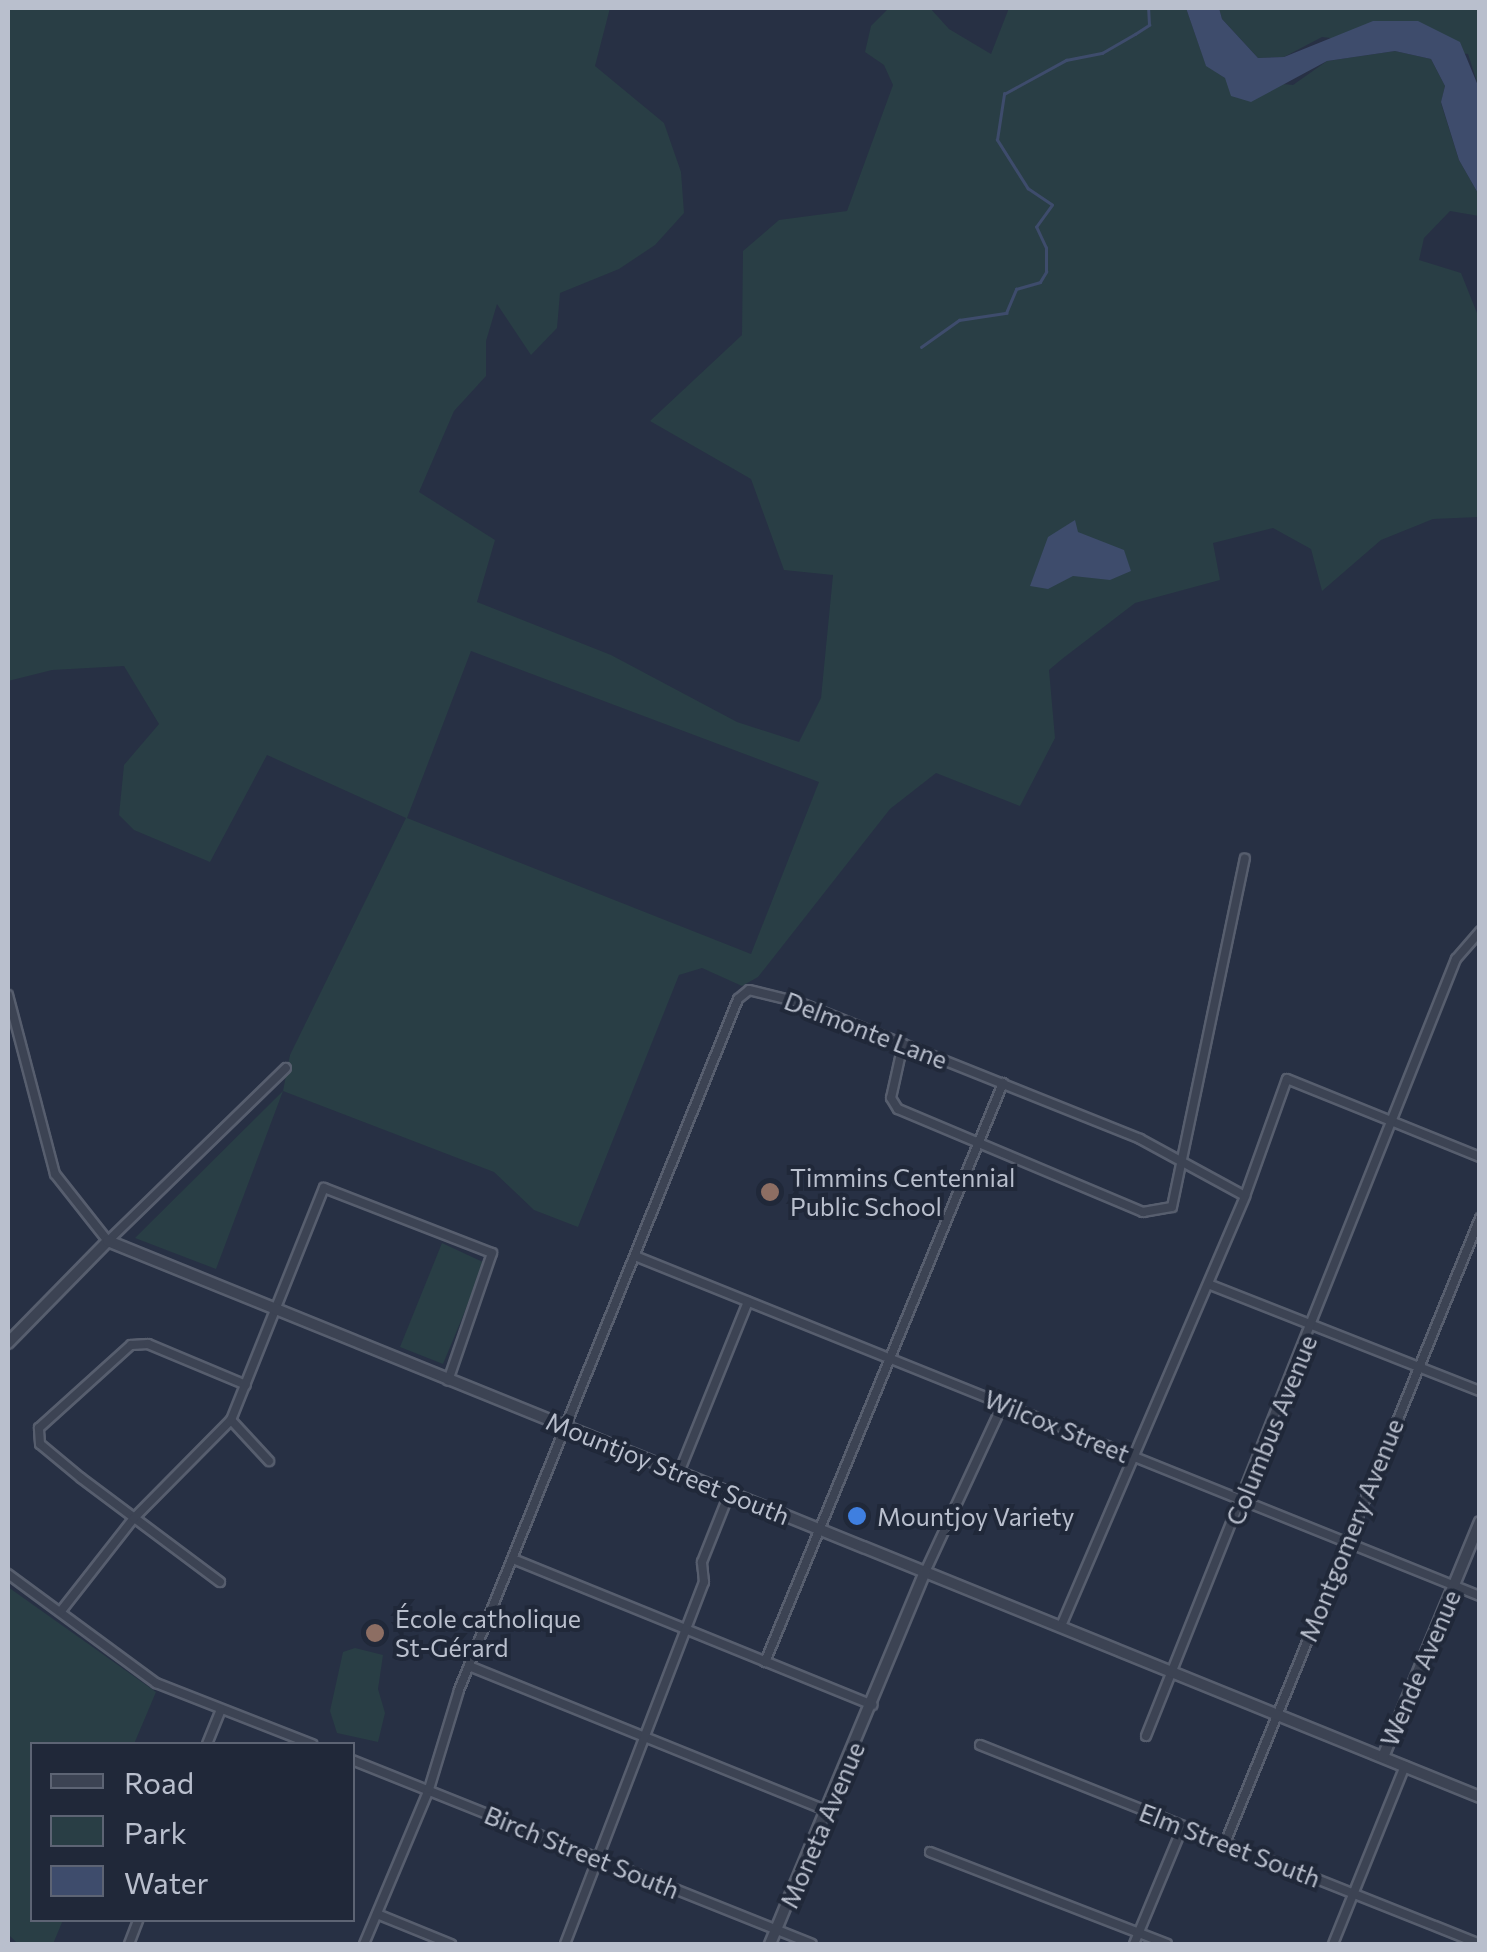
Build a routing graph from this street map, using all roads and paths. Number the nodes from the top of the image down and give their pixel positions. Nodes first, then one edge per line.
1 (1245, 860) dead end
2 (1480, 931) edge
3 (8, 994) edge
4 (904, 1044) junction
5 (286, 1068) dead end
6 (1003, 1083) junction
7 (1392, 1124) junction
8 (973, 1143) junction
9 (1480, 1157) edge
10 (1186, 1162) junction
11 (1245, 1196) junction
12 (1480, 1218) edge
13 (108, 1241) junction
14 (634, 1256) junction
15 (1208, 1284) junction
16 (748, 1302) junction
17 (276, 1310) junction
18 (1313, 1326) junction
19 (8, 1343) edge
20 (886, 1358) junction
21 (1418, 1367) junction
22 (448, 1380) junction
23 (246, 1385) junction
24 (1480, 1391) edge
25 (1003, 1404) junction
26 (231, 1420) junction
27 (566, 1428) junction
28 (1132, 1456) junction
29 (269, 1461) dead end
30 (678, 1474) junction
31 (729, 1494) junction
32 (1243, 1501) junction
33 (134, 1518) junction
34 (1480, 1522) edge
35 (820, 1527) junction
36 (1345, 1542) junction
37 (513, 1559) junction
38 (925, 1572) junction
39 (8, 1574) edge
40 (220, 1582) dead end
41 (1454, 1586) junction
42 (1480, 1596) edge
43 (61, 1611) junction
44 (1061, 1626) junction
45 (686, 1629) junction
46 (765, 1662) junction
47 (469, 1666) junction
48 (1172, 1672) junction
49 (872, 1705) junction
50 (221, 1710) junction
51 (1276, 1714) junction
52 (643, 1735) junction
53 (1146, 1736) dead end
54 (208, 1742) edge
55 (307, 1742) edge
56 (980, 1745) dead end
57 (1383, 1758) junction
58 (355, 1761) edge
59 (1405, 1766) junction
60 (429, 1790) junction
61 (1480, 1796) edge
62 (828, 1811) junction
63 (1183, 1826) junction
64 (1224, 1843) junction
65 (930, 1852) dead end
66 (599, 1860) junction
67 (1353, 1893) junction
68 (377, 1914) junction
69 (776, 1930) junction
70 (1139, 1934) junction
71 (364, 1944) edge
72 (451, 1944) edge
73 (565, 1944) edge
74 (770, 1944) edge
75 (811, 1944) edge
76 (1134, 1944) edge
77 (1167, 1944) edge
78 (1333, 1944) edge
79 (1480, 1944) edge

1 - 10 street
2 - 7 street, Columbus Avenue
3 - 13 street, Mountjoy Street South
4 - 6 street, Delmonte Lane
4 - 8 street
4 - 14 street, Delmonte Lane
5 - 13 street
6 - 8 street
6 - 10 street, Delmonte Lane
7 - 9 street
7 - 11 street
7 - 18 street, Columbus Avenue
8 - 10 street
8 - 20 street
10 - 11 street, Delmonte Lane
11 - 15 street
12 - 21 street, Montgomery Avenue
13 - 17 street, Mountjoy Street South
13 - 19 street
14 - 16 street, Wilcox Street
14 - 27 street
15 - 18 street
15 - 28 street
16 - 20 street, Wilcox Street
16 - 30 street
17 - 22 street, Mountjoy Street South
17 - 22 street
17 - 23 street
18 - 21 street
18 - 32 street, Columbus Avenue
20 - 25 street, Wilcox Street
20 - 35 street
21 - 24 street
21 - 36 street, Montgomery Avenue
22 - 27 street, Mountjoy Street South
23 - 26 street
23 - 33 street
25 - 28 street, Wilcox Street
25 - 38 street
26 - 29 street
26 - 33 street
27 - 30 street, Mountjoy Street South
27 - 37 street
28 - 32 street, Wilcox Street
28 - 44 street
30 - 31 street, Mountjoy Street South
31 - 35 street, Mountjoy Street South
31 - 45 street
32 - 36 street, Wilcox Street
32 - 48 street, Columbus Avenue
33 - 40 street
33 - 43 street
34 - 41 street, Wende Avenue
35 - 38 street, Mountjoy Street South
35 - 46 street
36 - 41 street, Wilcox Street
36 - 51 street, Montgomery Avenue
37 - 45 street
37 - 47 street
38 - 44 street, Mountjoy Street South
38 - 49 street, Moneta Avenue
39 - 43 street
41 - 42 street, Wilcox Street
41 - 57 street, Wende Avenue
43 - 50 street
44 - 48 street, Mountjoy Street South
45 - 46 street
45 - 52 street
46 - 49 street
47 - 52 street
47 - 60 street
48 - 51 street, Mountjoy Street South
48 - 53 street, Columbus Avenue
49 - 62 street, Moneta Avenue
50 - 54 street
50 - 55 street
51 - 57 street, Mountjoy Street South
51 - 64 street, Montgomery Avenue
52 - 62 street
52 - 66 street
56 - 63 street, Elm Street South
57 - 59 street, Mountjoy Street South
58 - 60 street, Birch Street South
59 - 61 street, Mountjoy Street South
59 - 67 street
60 - 66 street, Birch Street South
60 - 68 street
62 - 69 street, Moneta Avenue
63 - 64 street, Elm Street South
63 - 70 street
64 - 67 street, Elm Street South
65 - 70 street
66 - 69 street, Birch Street South
66 - 73 street
67 - 78 street
67 - 79 street, Elm Street South
68 - 71 street
68 - 72 street
69 - 74 street, Moneta Avenue
69 - 75 street, Birch Street South
70 - 76 street
70 - 77 street

